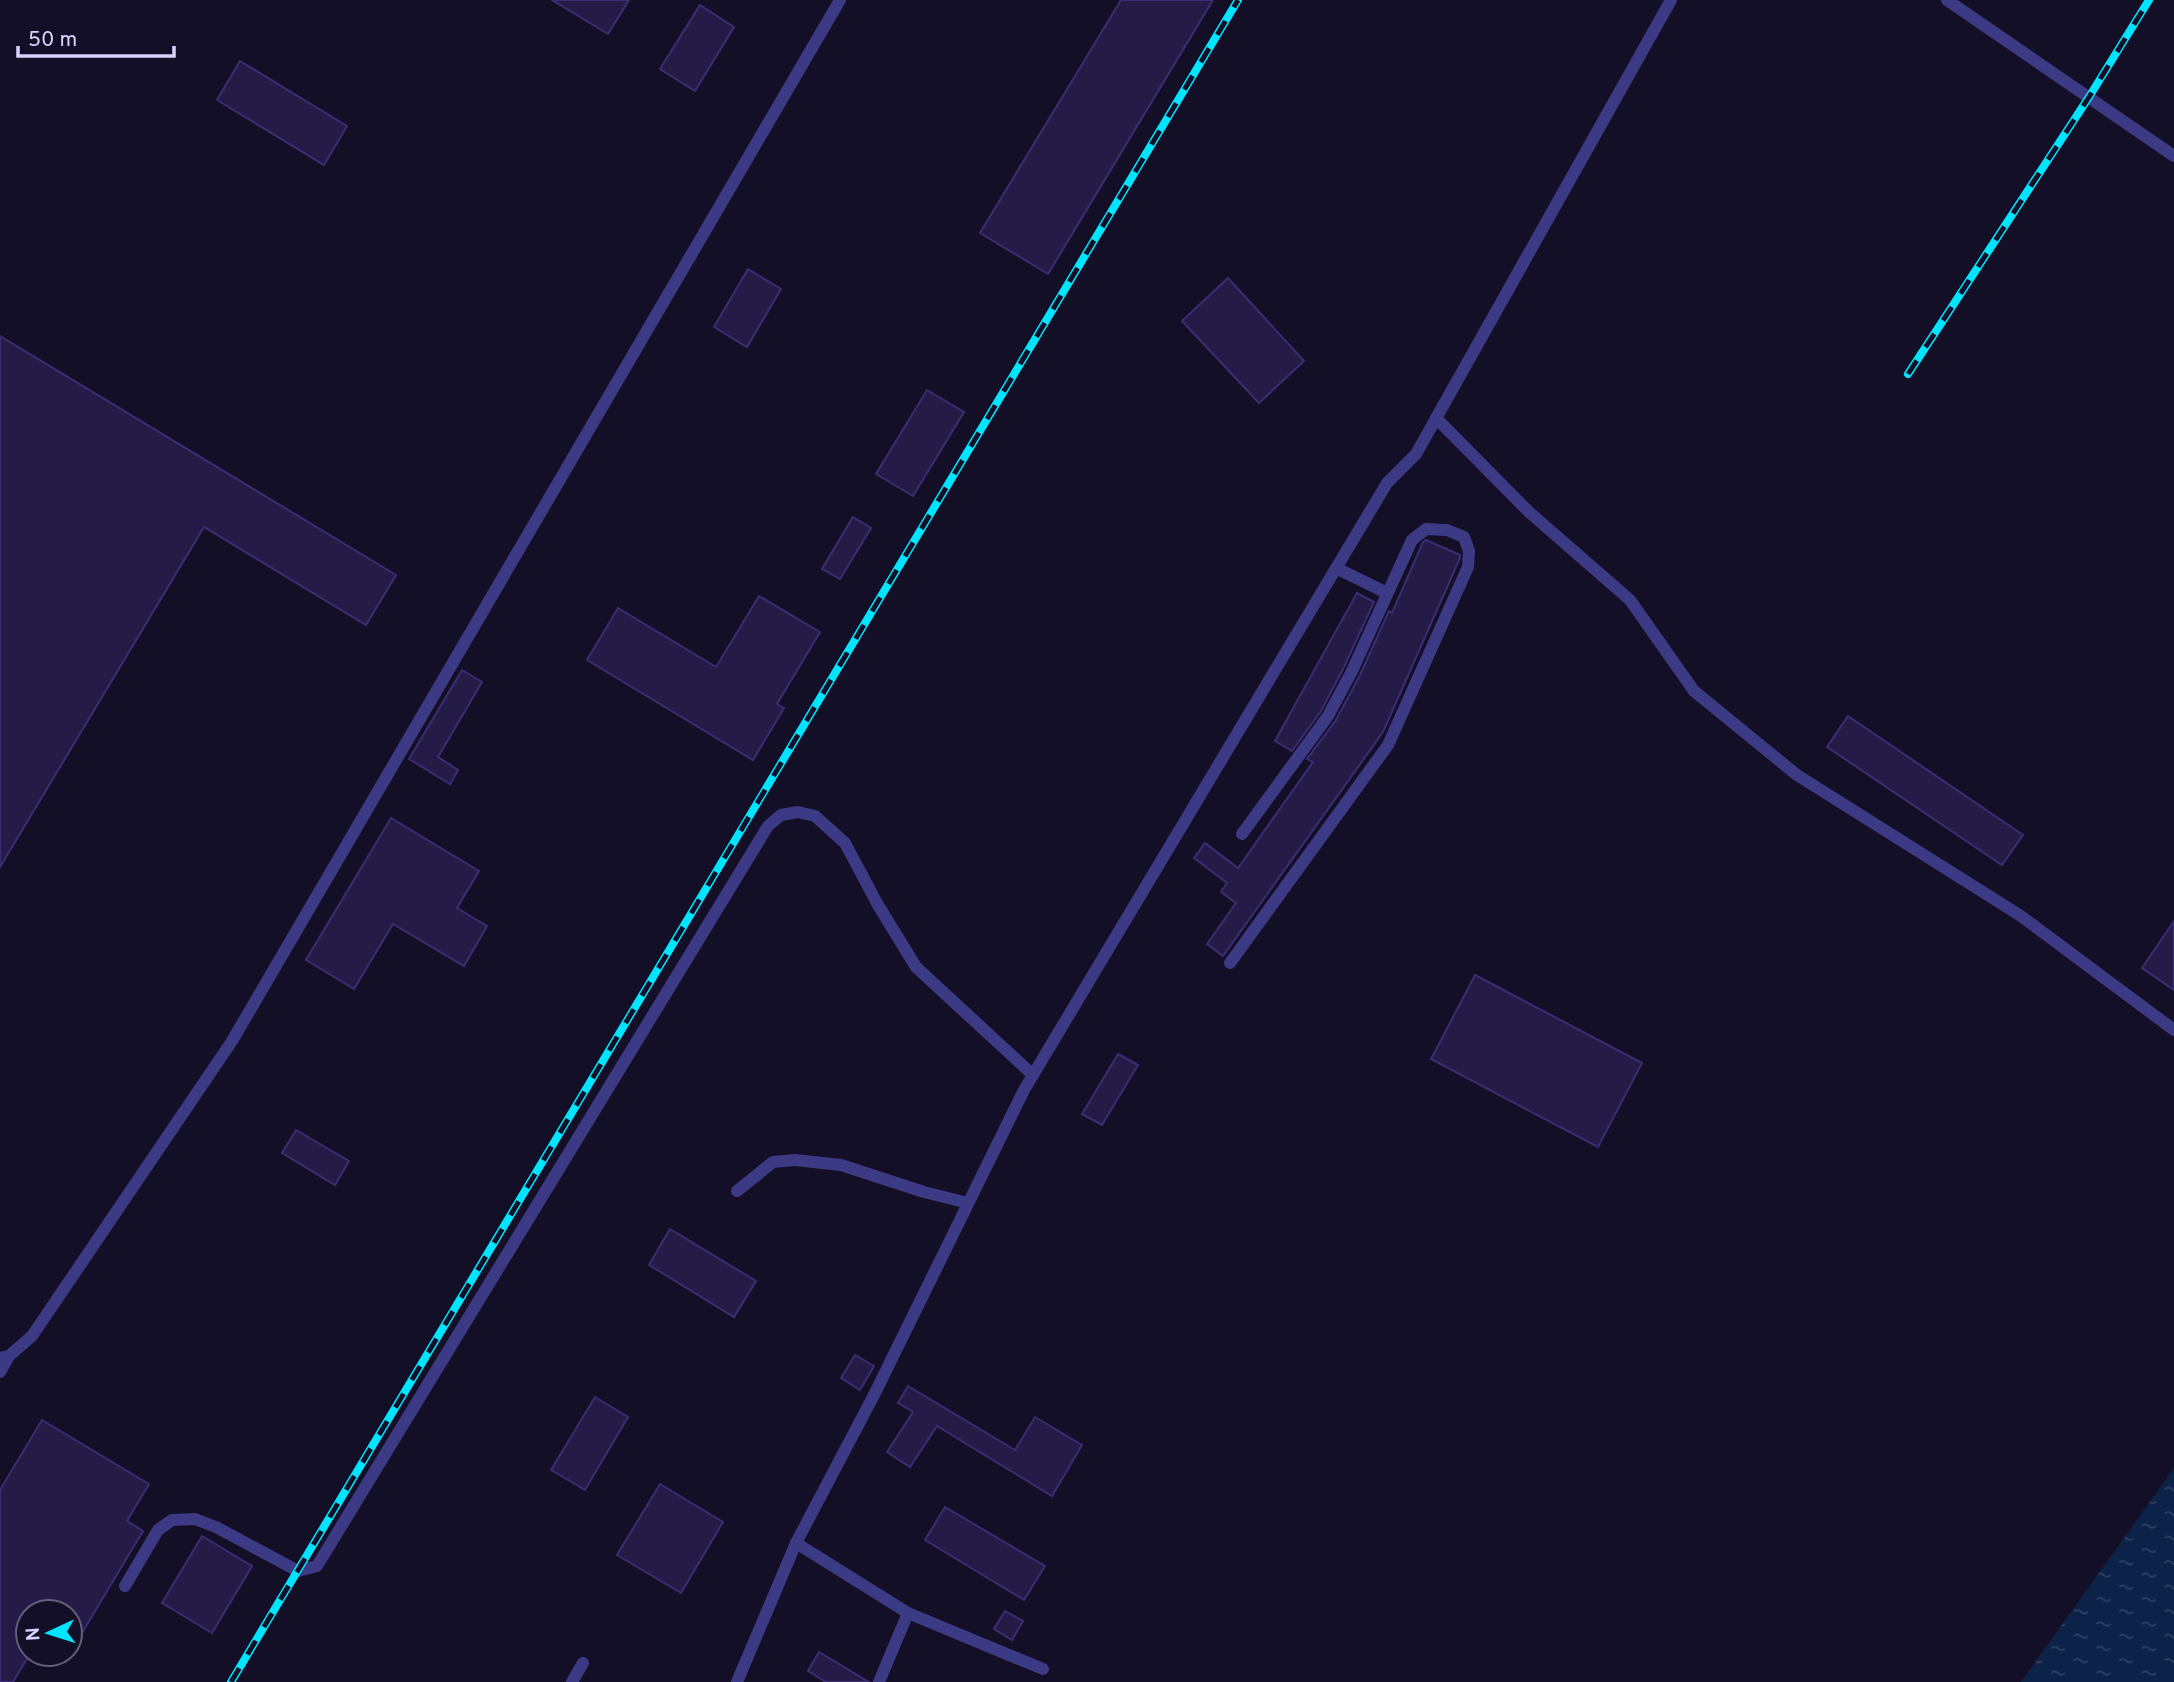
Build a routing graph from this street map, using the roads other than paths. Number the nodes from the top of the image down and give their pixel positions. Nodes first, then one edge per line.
1 (840, 0) edge
2 (1671, 0) edge
3 (1947, 0) edge
4 (2174, 156) edge
5 (1436, 418) junction
6 (1336, 568) junction
7 (1387, 593) junction
8 (1242, 834) dead end
9 (1230, 963) dead end
10 (2174, 1030) edge
11 (1033, 1075) junction
12 (737, 1191) dead end
13 (968, 1203) junction
14 (4, 1357) edge
15 (0, 1372) edge
16 (796, 1544) junction
17 (125, 1586) dead end
18 (908, 1613) junction
19 (583, 1663) dead end
20 (1043, 1669) dead end
21 (572, 1682) edge
22 (737, 1682) edge
23 (879, 1682) edge

1 - 14 lane
2 - 5 lane
3 - 4 lane
5 - 6 lane
5 - 10 lane
6 - 7 lane
6 - 11 lane
7 - 8 lane
7 - 9 lane
11 - 13 lane
11 - 17 lane
12 - 13 lane
13 - 16 lane
14 - 15 lane
16 - 18 lane
16 - 22 lane
18 - 20 lane
18 - 23 lane
19 - 21 lane

